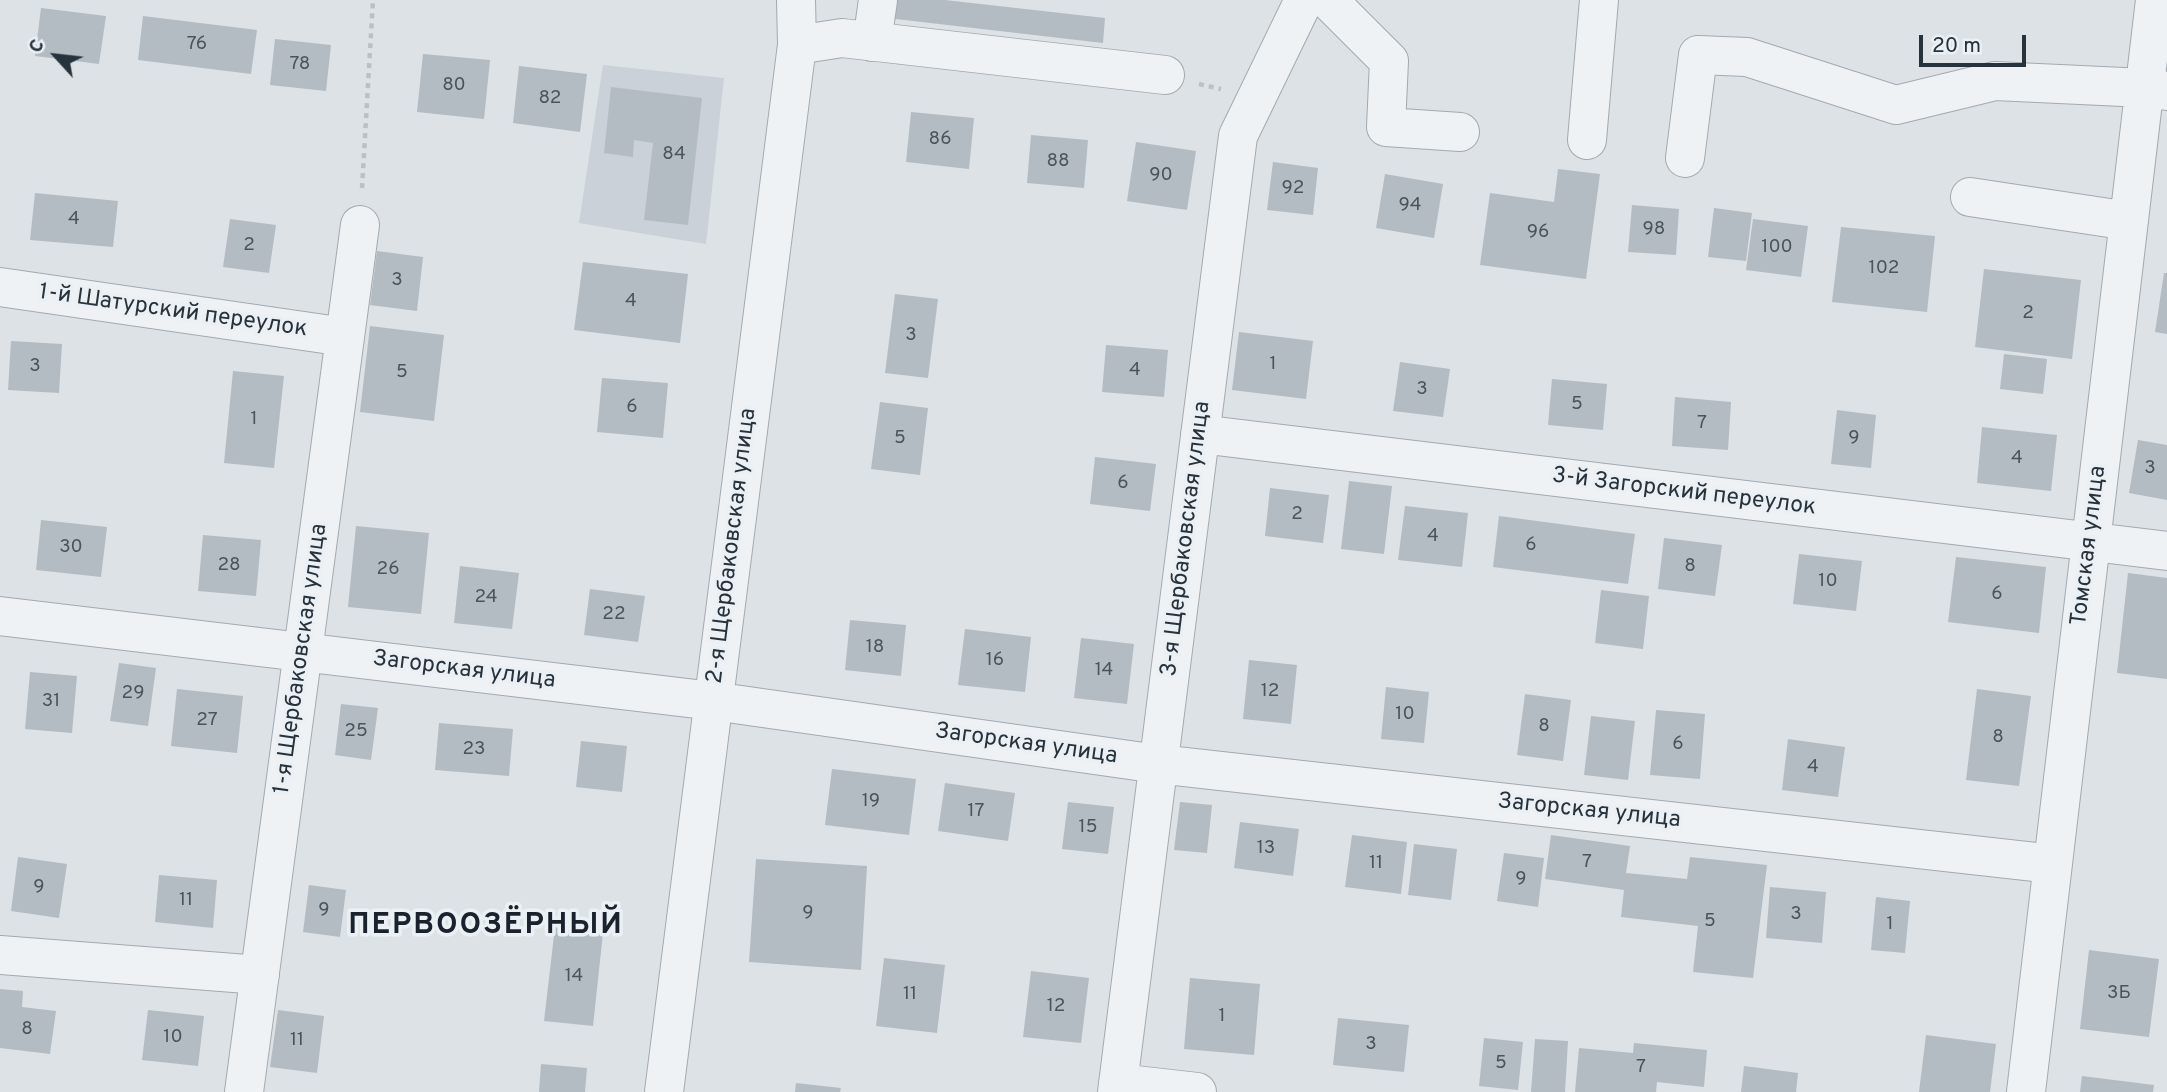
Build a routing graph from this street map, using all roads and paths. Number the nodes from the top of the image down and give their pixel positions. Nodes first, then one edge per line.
1 (373, 0) edge
2 (796, 0) edge
3 (878, 0) edge
4 (1304, 0) edge
5 (1328, 0) edge
6 (1599, 0) edge
7 (2155, 0) edge
8 (872, 41) junction
9 (797, 45) junction
10 (1165, 75) joint
11 (2156, 89) edge
12 (1256, 98) junction
13 (1460, 132) dead end
14 (1587, 140) dead end
15 (1685, 158) dead end
16 (1970, 197) dead end
17 (2129, 220) junction
18 (360, 225) joint
19 (0, 287) edge
20 (345, 337) junction
21 (1200, 434) junction
22 (2091, 542) junction
23 (2167, 551) edge
24 (0, 616) edge
25 (303, 651) junction
26 (713, 701) junction
27 (1158, 764) junction
28 (2053, 864) junction
29 (0, 955) edge
30 (260, 975) junction
31 (1118, 1087) edge
32 (244, 1092) edge
33 (664, 1092) edge
34 (1197, 1092) edge
35 (2026, 1092) edge

1 - 18 path
2 - 9 street, 2-я Щербаковская улица
3 - 8 street
4 - 12 street, 3-я Щербаковская улица
5 - 13 street
6 - 14 street
7 - 11 street, Томская улица
8 - 9 street
8 - 10 street
9 - 26 street, 2-я Щербаковская улица
10 - 12 path
11 - 15 street
11 - 17 street, Томская улица
12 - 21 street, 3-я Щербаковская улица
16 - 17 street
17 - 22 street, Томская улица
18 - 20 street, 1-я Щербаковская улица
19 - 20 street, 1-й Шатурский переулок
20 - 25 street, 1-я Щербаковская улица
21 - 22 street, 3-й Загорский переулок
21 - 27 street, 3-я Щербаковская улица
22 - 23 street, 3-й Загорский переулок
22 - 28 street, Томская улица
24 - 25 street, Загорская улица
25 - 26 street, Загорская улица
25 - 30 street, 1-я Щербаковская улица
26 - 27 street, Загорская улица
26 - 33 street, 2-я Щербаковская улица
27 - 28 street, Загорская улица
27 - 31 street, 3-я Щербаковская улица
28 - 35 street, Томская улица
29 - 30 street
30 - 32 street, 1-я Щербаковская улица
31 - 34 street

